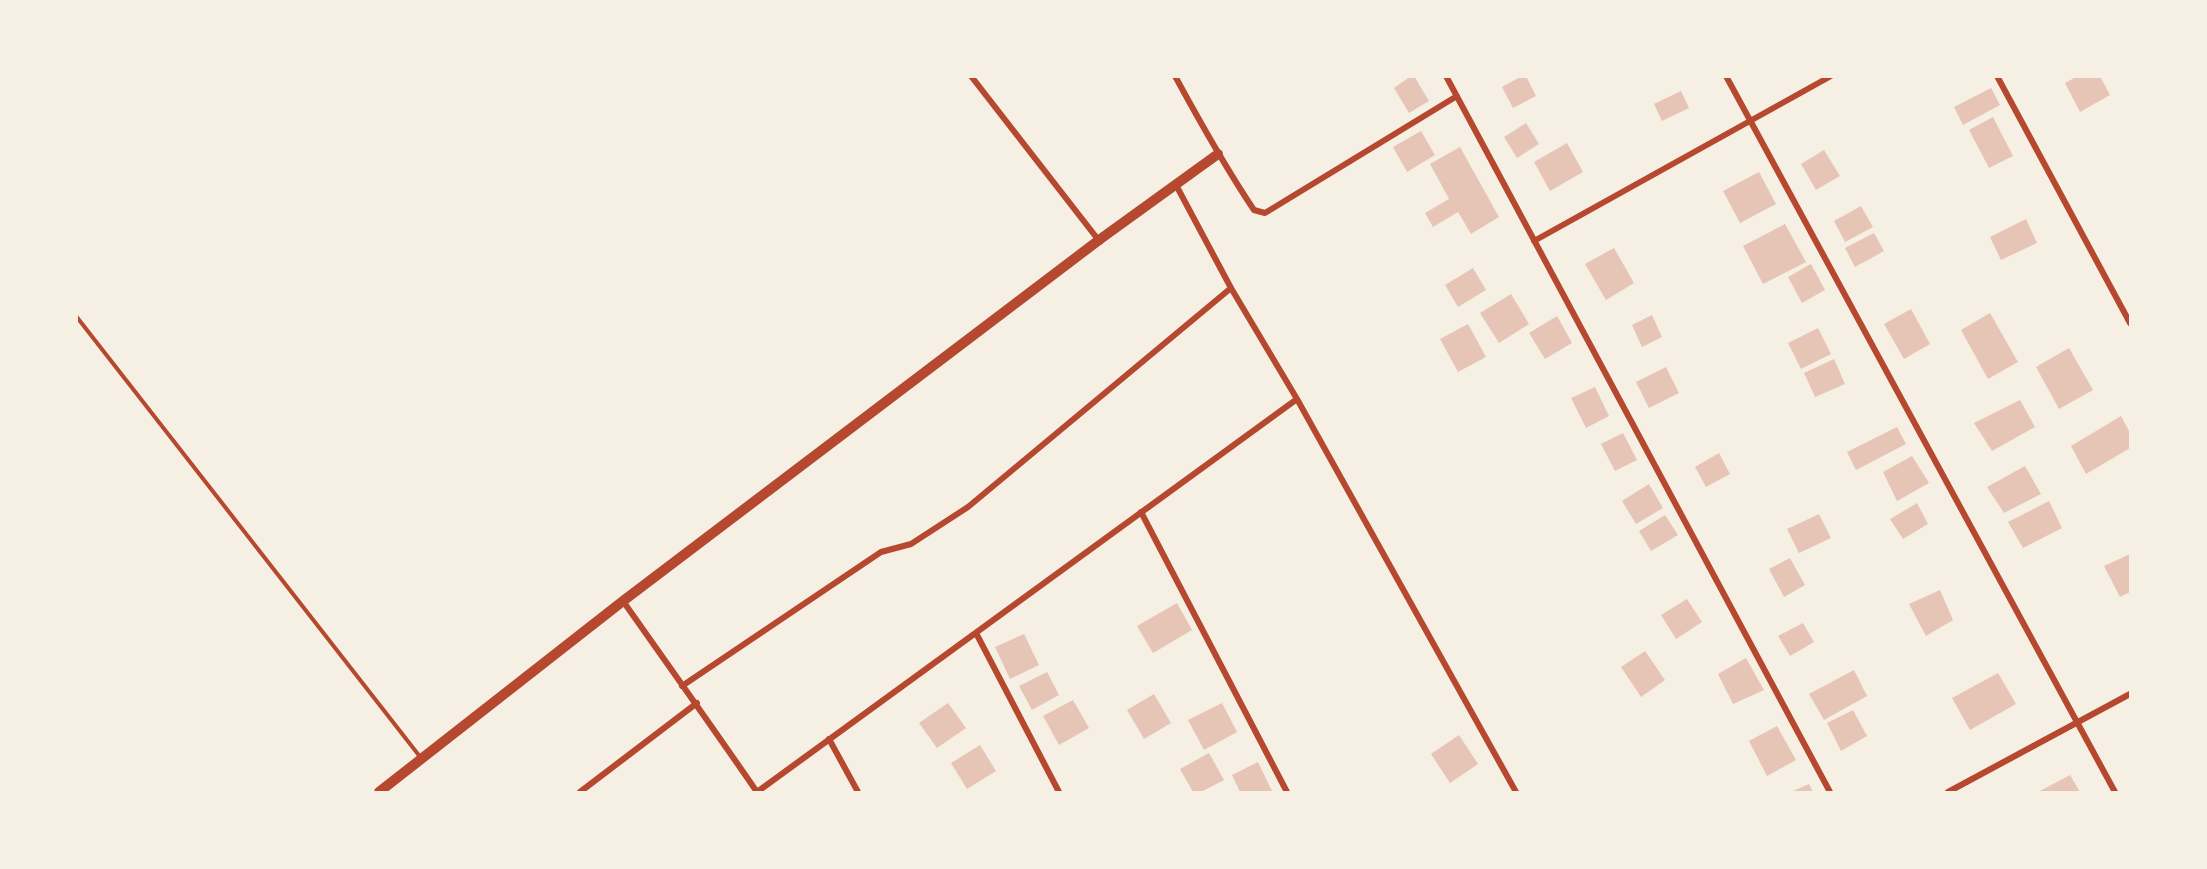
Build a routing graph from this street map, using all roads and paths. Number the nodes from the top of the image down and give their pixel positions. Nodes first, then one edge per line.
1 (971, 76) edge
2 (1175, 76) edge
3 (1446, 76) edge
4 (1726, 76) edge
5 (1831, 76) edge
6 (1997, 76) edge
7 (1457, 96) junction
8 (1749, 121) junction
9 (1219, 156) junction
10 (1177, 187) junction
11 (1534, 241) junction
12 (1100, 242) junction
13 (1231, 288) junction
14 (76, 316) edge
15 (2130, 323) edge
16 (1297, 399) junction
17 (1141, 512) junction
18 (624, 603) junction
19 (976, 633) junction
20 (682, 686) junction
21 (2130, 693) edge
22 (697, 703) junction
23 (2077, 722) junction
24 (830, 739) junction
25 (422, 759) junction
26 (379, 792) edge
27 (386, 792) edge
28 (580, 792) edge
29 (757, 792) edge
30 (858, 792) edge
31 (1059, 792) edge
32 (1287, 792) edge
33 (1516, 792) edge
34 (1830, 792) edge
35 (1948, 792) edge
36 (2115, 792) edge

1 - 12 street
2 - 9 street
3 - 7 street
4 - 8 street
5 - 8 street
6 - 15 street
7 - 9 street
7 - 11 street
8 - 11 street
8 - 23 street
9 - 10 main road
10 - 12 main road
10 - 13 street
11 - 34 street
12 - 18 main road
13 - 16 street
13 - 20 street
14 - 25 lane
16 - 17 street
16 - 33 street
17 - 19 street
17 - 32 street
18 - 20 street
18 - 25 main road
18 - 27 main road
19 - 24 street
19 - 31 street
20 - 22 street
21 - 23 street
22 - 28 street
22 - 29 street
23 - 35 street
23 - 36 street
24 - 29 street
24 - 30 street
25 - 26 main road

